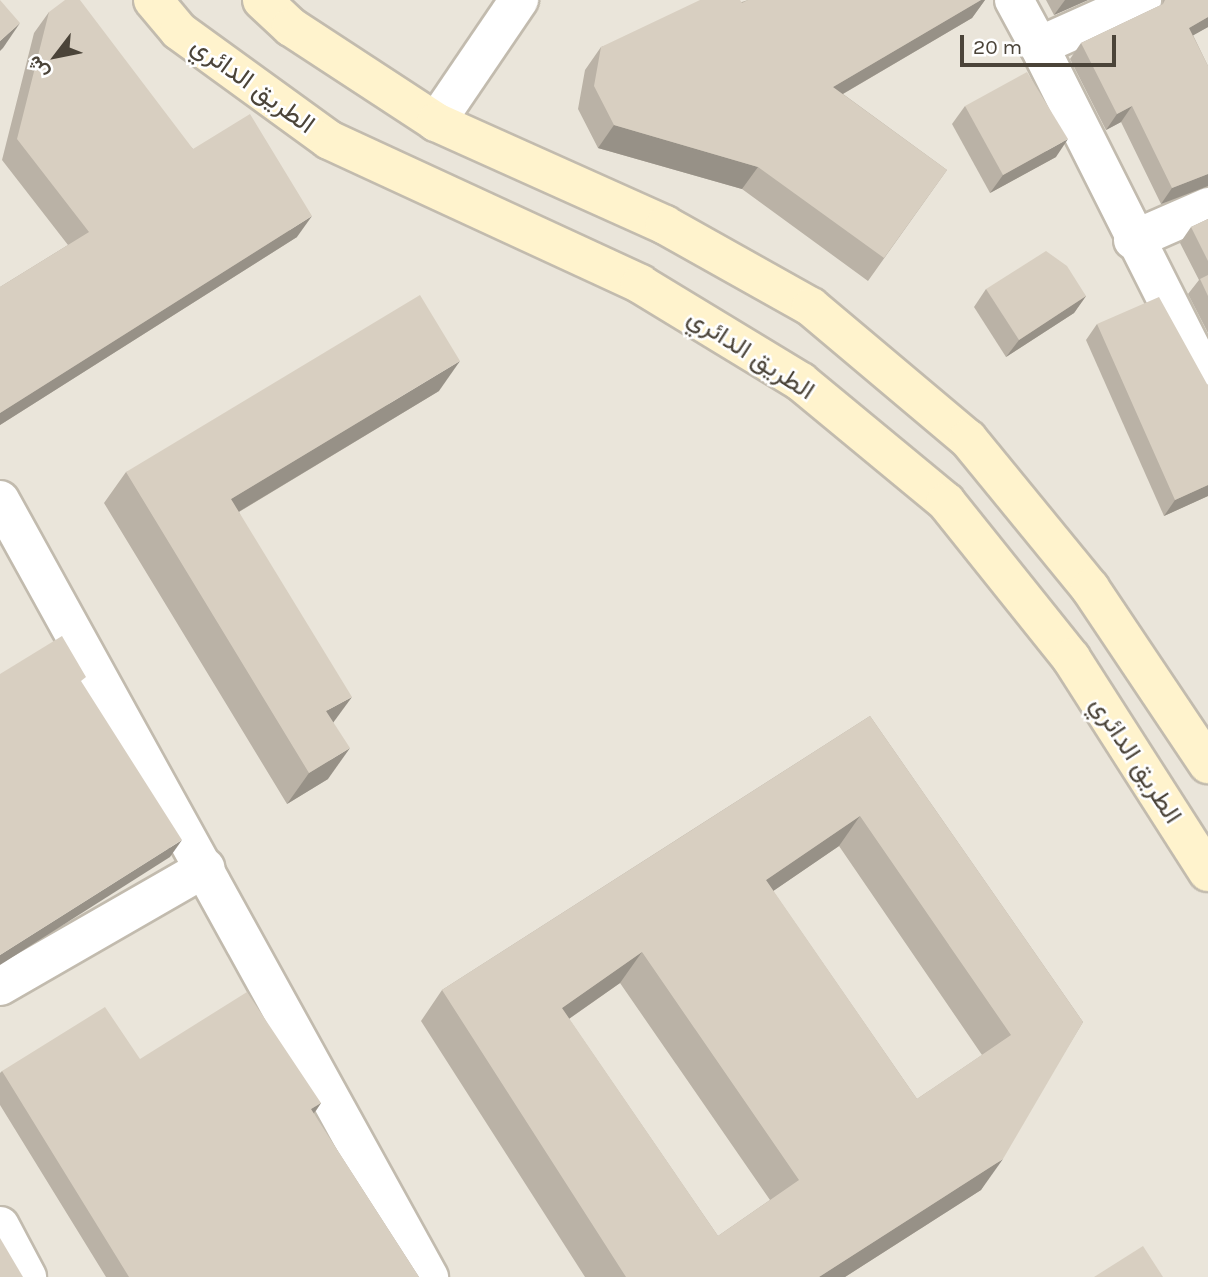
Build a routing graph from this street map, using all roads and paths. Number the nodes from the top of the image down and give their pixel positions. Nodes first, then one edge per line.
1 (153, 0) edge
2 (262, 0) edge
3 (519, 0) edge
4 (1014, 0) edge
5 (1142, 0) edge
6 (1039, 46) junction
7 (436, 122) junction
8 (1208, 207) edge
9 (1133, 240) junction
10 (1208, 382) edge
11 (0, 500) edge
12 (1208, 764) edge
13 (205, 868) junction
14 (1208, 872) edge
15 (0, 986) edge
16 (0, 1226) edge
17 (27, 1277) edge
18 (429, 1277) edge

1 - 14 main road, الطريق الدائري
2 - 7 main road
3 - 7 street
4 - 6 street
5 - 6 street
6 - 9 street
7 - 12 main road
8 - 9 street
9 - 10 street
11 - 13 street
13 - 15 street
13 - 18 street
16 - 17 street

